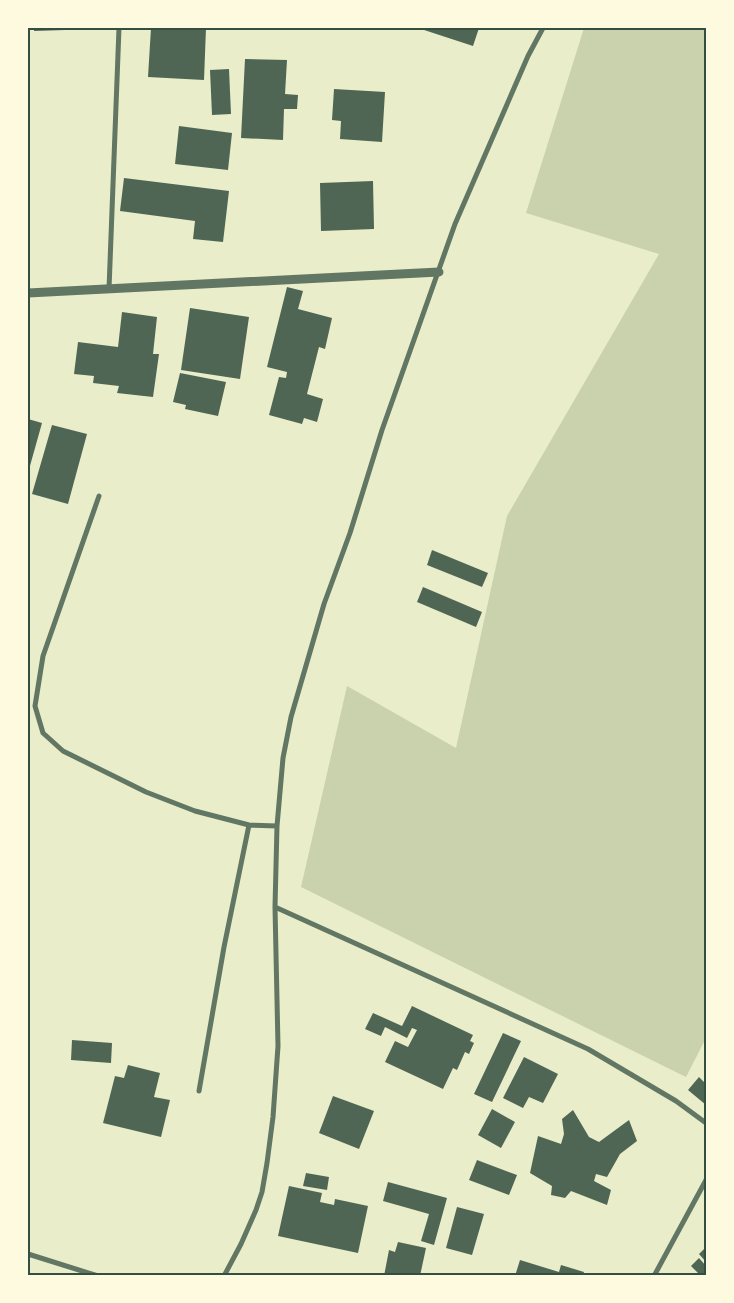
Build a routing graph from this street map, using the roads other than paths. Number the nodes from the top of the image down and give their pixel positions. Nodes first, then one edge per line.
1 (119, 28) edge
2 (543, 28) edge
3 (439, 272) junction
4 (109, 289) junction
5 (28, 293) edge
6 (99, 496) dead end
7 (249, 825) junction
8 (277, 826) junction
9 (275, 907) junction
10 (199, 1091) dead end
11 (706, 1123) edge
12 (706, 1180) edge
13 (28, 1254) edge
14 (98, 1276) edge
15 (224, 1276) edge
16 (654, 1276) edge

1 - 4 street
2 - 3 street
3 - 4 street
3 - 8 street
4 - 5 street
6 - 7 street
7 - 8 street
7 - 10 street
8 - 9 street
9 - 11 street
9 - 15 street
12 - 16 street
13 - 14 street

